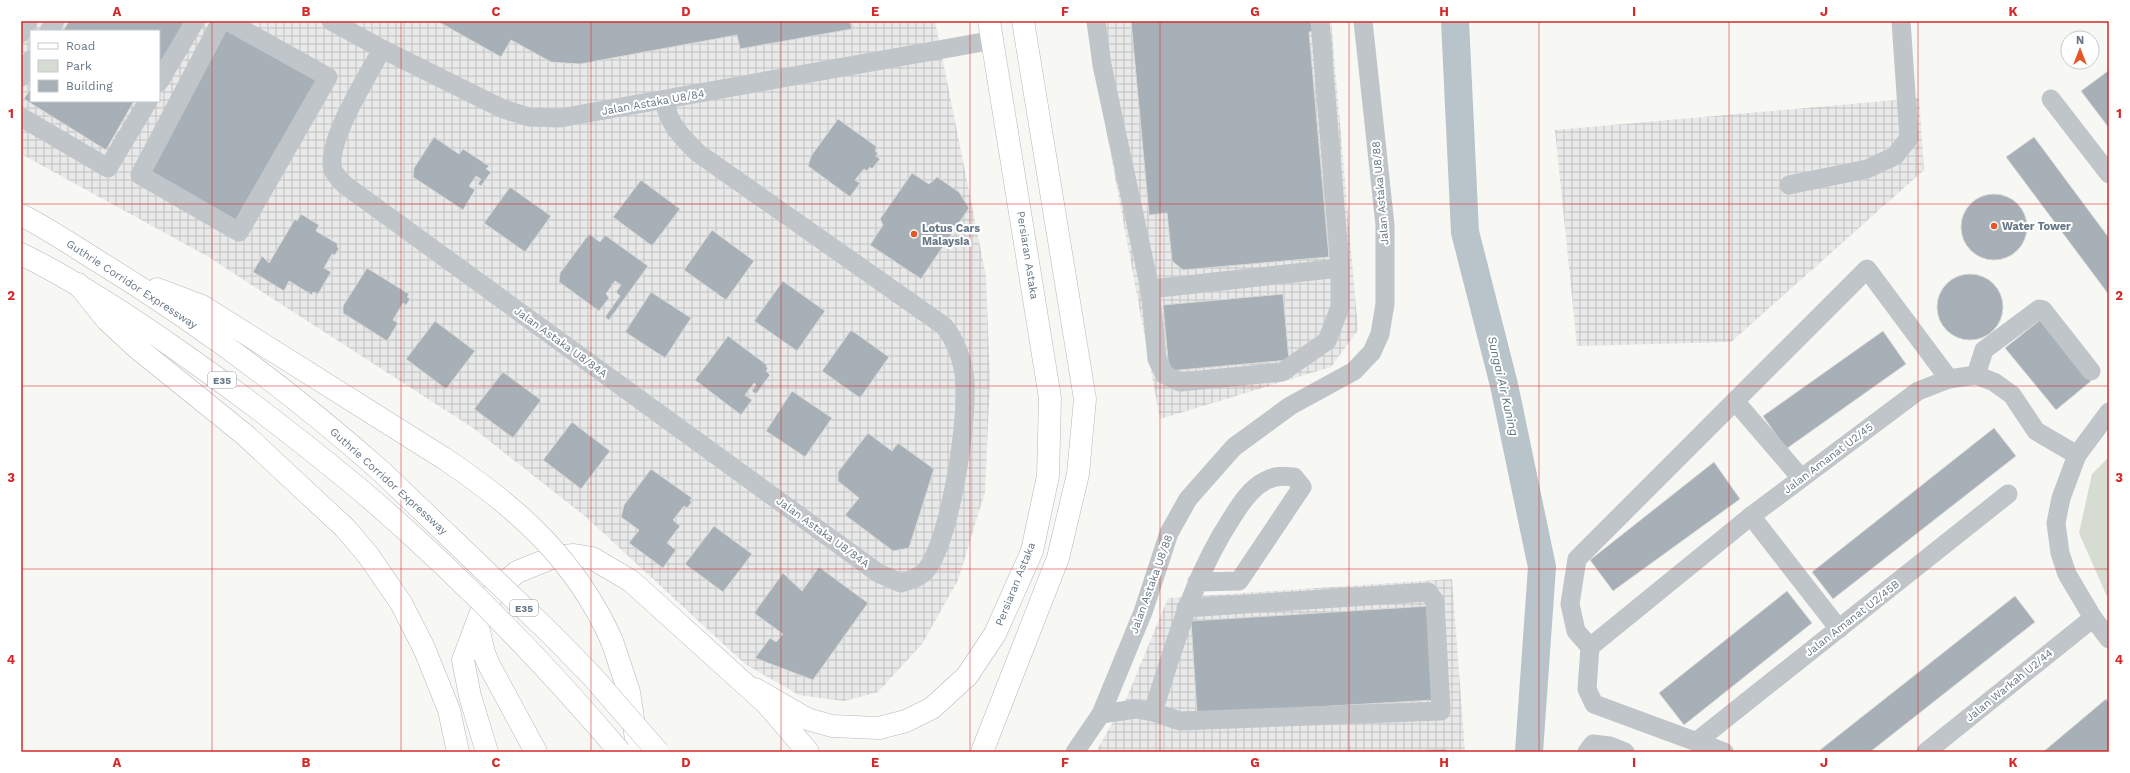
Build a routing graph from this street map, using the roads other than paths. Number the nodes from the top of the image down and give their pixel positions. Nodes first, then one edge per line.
1 (28, 21) edge
2 (55, 21) edge
3 (195, 21) edge
4 (221, 21) edge
5 (227, 21) edge
6 (331, 21) edge
7 (1023, 21) edge
8 (1096, 21) edge
9 (1320, 21) edge
10 (1363, 21) edge
11 (1901, 21) edge
12 (995, 27) edge
13 (50, 30) edge
14 (21, 33) edge
15 (382, 50) junction
16 (30, 62) edge
17 (21, 77) edge
18 (160, 80) edge
19 (2051, 99) dead end
20 (664, 101) junction
21 (147, 102) edge
22 (21, 117) edge
23 (2109, 174) edge
24 (1789, 185) dead end
25 (21, 215) edge
26 (21, 254) edge
27 (1340, 268) junction
28 (122, 276) junction
29 (78, 284) junction
30 (1150, 289) junction
31 (2091, 371) dead end
32 (1976, 375) junction
33 (1949, 379) junction
34 (1735, 401) junction
35 (2109, 412) edge
36 (2077, 455) junction
37 (1801, 478) junction
38 (2008, 494) dead end
39 (1751, 516) junction
40 (1197, 582) junction
41 (1186, 608) junction
42 (2093, 618) junction
43 (477, 623) junction
44 (1839, 629) junction
45 (2109, 639) edge
46 (1590, 647) junction
47 (742, 681) junction
48 (1152, 712) junction
49 (1101, 714) junction
50 (1696, 742) junction
51 (458, 752) edge
52 (487, 752) edge
53 (536, 752) edge
54 (620, 752) edge
55 (638, 752) edge
56 (658, 752) edge
57 (808, 752) edge
58 (982, 752) edge
59 (1075, 752) edge
60 (1587, 752) edge
61 (1625, 752) edge
62 (1724, 752) edge
63 (1926, 752) edge

1 - 14 street
2 - 13 street
3 - 18 street
4 - 5 street
6 - 15 street, Jalan Astaka U8/84
7 - 58 main road
8 - 30 street
9 - 27 street
10 - 49 street, Jalan Astaka U8/88
11 - 24 street
12 - 20 street, Jalan Astaka U8/84
12 - 47 main road, Persiaran Astaka
15 - 20 street, Jalan Astaka U8/84
15 - 20 street, Jalan Astaka U8/84A
16 - 17 street
19 - 23 street
21 - 22 street
25 - 28 main road, Guthrie Corridor Expressway / E35
26 - 29 main road, E35
27 - 30 street
27 - 30 street
28 - 55 main road, bridge
28 - 56 main road, Guthrie Corridor Expressway / E35, bridge
29 - 51 main road
29 - 54 main road, E35, bridge
31 - 32 street
32 - 33 street, Jalan Amanat U2/45
32 - 36 street
33 - 34 street
33 - 37 street, Jalan Amanat U2/45
34 - 37 street
34 - 46 street
35 - 36 street
36 - 42 street
37 - 39 street, Jalan Amanat U2/45
38 - 44 street, Jalan Amanat U2/45B
39 - 44 street
39 - 46 street, Jalan Amanat U2/45
40 - 40 street
40 - 41 street
41 - 48 street
41 - 48 street
42 - 45 street
42 - 63 street, Jalan Warkah U2/44
43 - 47 main road
43 - 52 main road
43 - 53 main road
44 - 50 street, Jalan Amanat U2/45B
46 - 50 street
47 - 57 main road
48 - 49 street
49 - 59 street, Jalan Astaka U8/88
50 - 62 street
60 - 61 street

